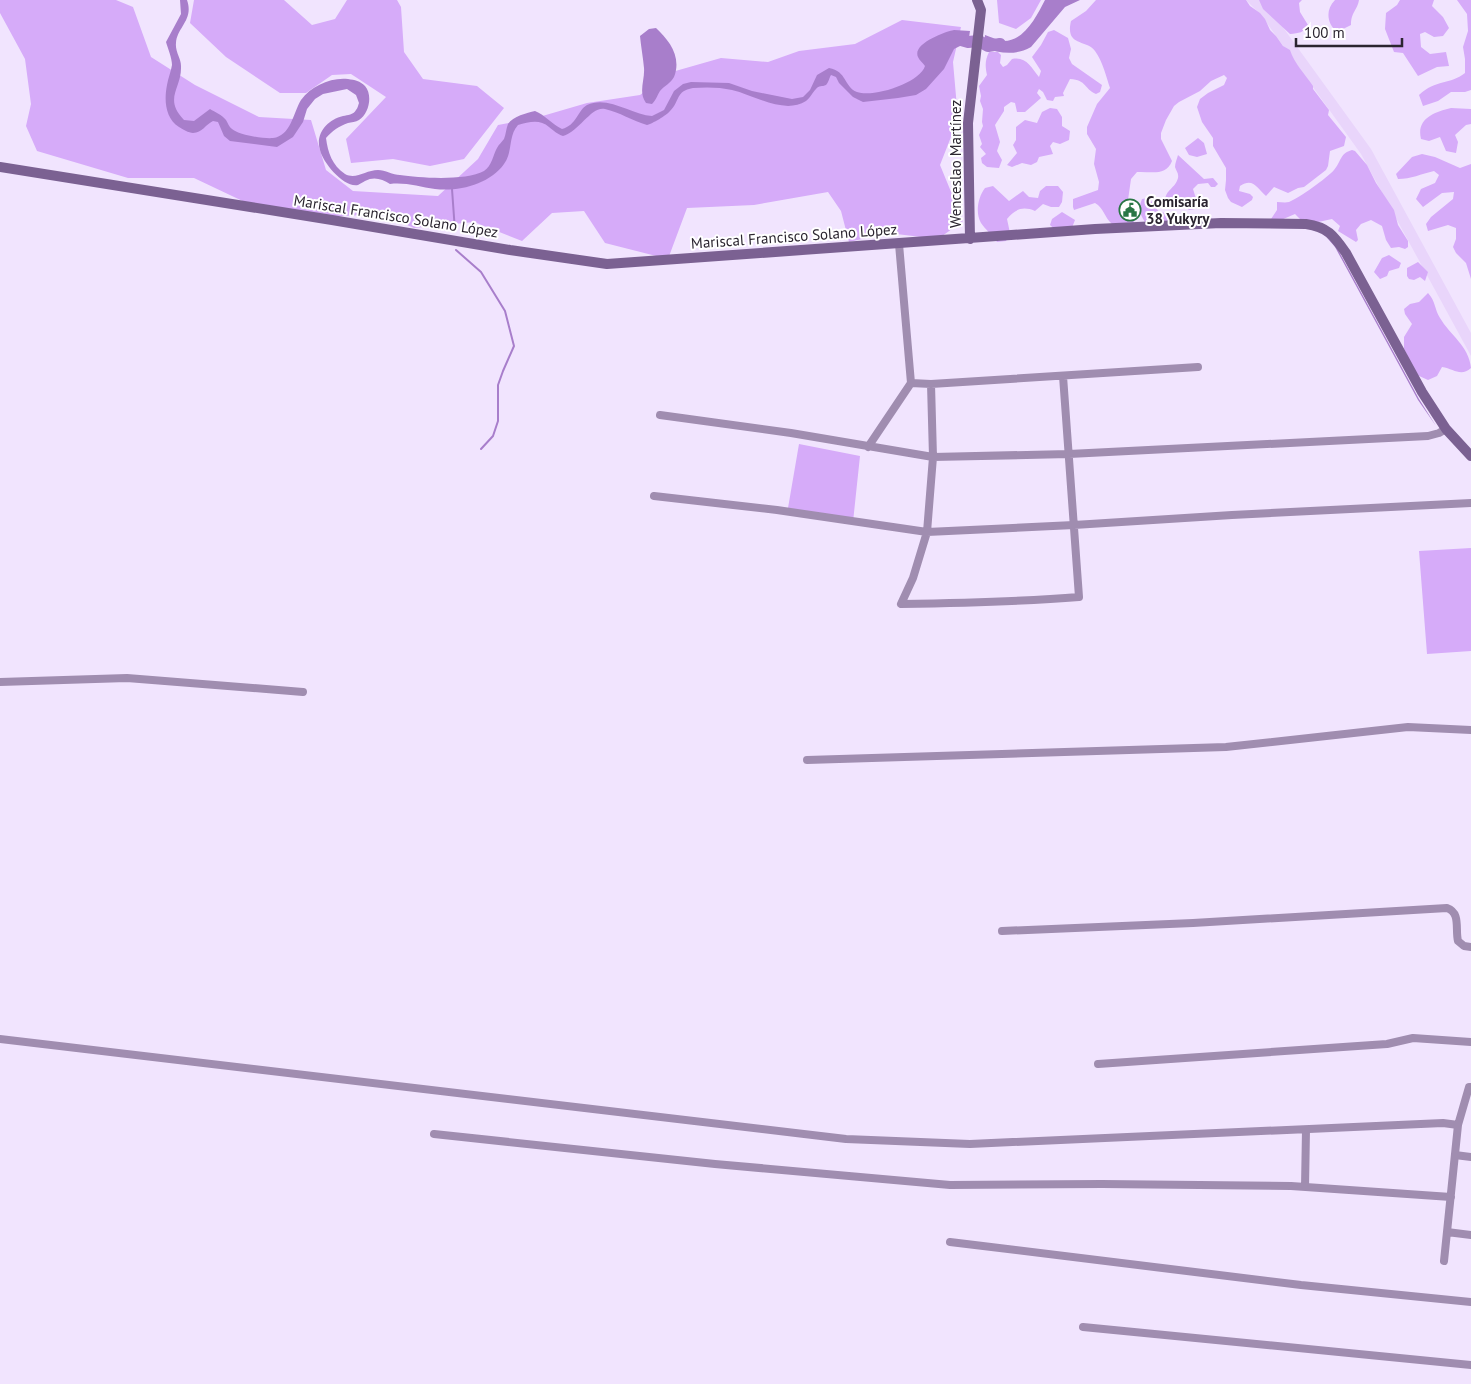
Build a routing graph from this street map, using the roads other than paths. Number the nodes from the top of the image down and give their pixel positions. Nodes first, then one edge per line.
1 (978, 0) edge
2 (0, 167) edge
3 (970, 239) junction
4 (899, 244) junction
5 (1198, 366) dead end
6 (1063, 376) junction
7 (911, 383) junction
8 (931, 384) junction
9 (660, 416) dead end
10 (1446, 429) junction
11 (868, 447) junction
12 (1069, 454) junction
13 (1471, 456) edge
14 (933, 457) junction
15 (654, 496) dead end
16 (1471, 503) edge
17 (1074, 526) junction
18 (927, 532) junction
19 (0, 682) edge
20 (302, 692) dead end
21 (1471, 730) edge
22 (807, 760) dead end
23 (1002, 931) dead end
24 (1471, 947) edge
25 (0, 1039) edge
26 (1471, 1042) edge
27 (1098, 1064) dead end
28 (1471, 1087) edge
29 (1458, 1125) junction
30 (1306, 1130) junction
31 (434, 1134) dead end
32 (1455, 1155) junction
33 (1471, 1157) edge
34 (1305, 1187) junction
35 (1451, 1197) junction
36 (1447, 1232) junction
37 (1471, 1235) edge
38 (950, 1242) dead end
39 (1444, 1261) dead end
40 (1471, 1302) edge
41 (1083, 1327) dead end
42 (1471, 1365) edge

1 - 3 main road, Wenceslao Martínez
2 - 4 main road, Mariscal Francisco Solano López
3 - 4 main road, Mariscal Francisco Solano López
3 - 10 main road, Mariscal Francisco Solano López
4 - 7 street
5 - 6 street
6 - 8 street
6 - 12 street
7 - 8 street
7 - 11 street
8 - 14 street
9 - 11 street
10 - 12 street
10 - 13 main road, Mariscal Francisco Solano López
11 - 14 street
12 - 14 street
12 - 17 street
14 - 18 street
15 - 18 street
16 - 17 street
17 - 18 street
17 - 18 street
19 - 20 street
21 - 22 street
23 - 24 street
25 - 30 street
26 - 27 street
28 - 29 street
29 - 30 street
29 - 32 street
30 - 34 street
31 - 34 street
32 - 33 street
32 - 35 street
34 - 35 street
35 - 36 street
36 - 37 street
36 - 39 street
38 - 40 street
41 - 42 street

